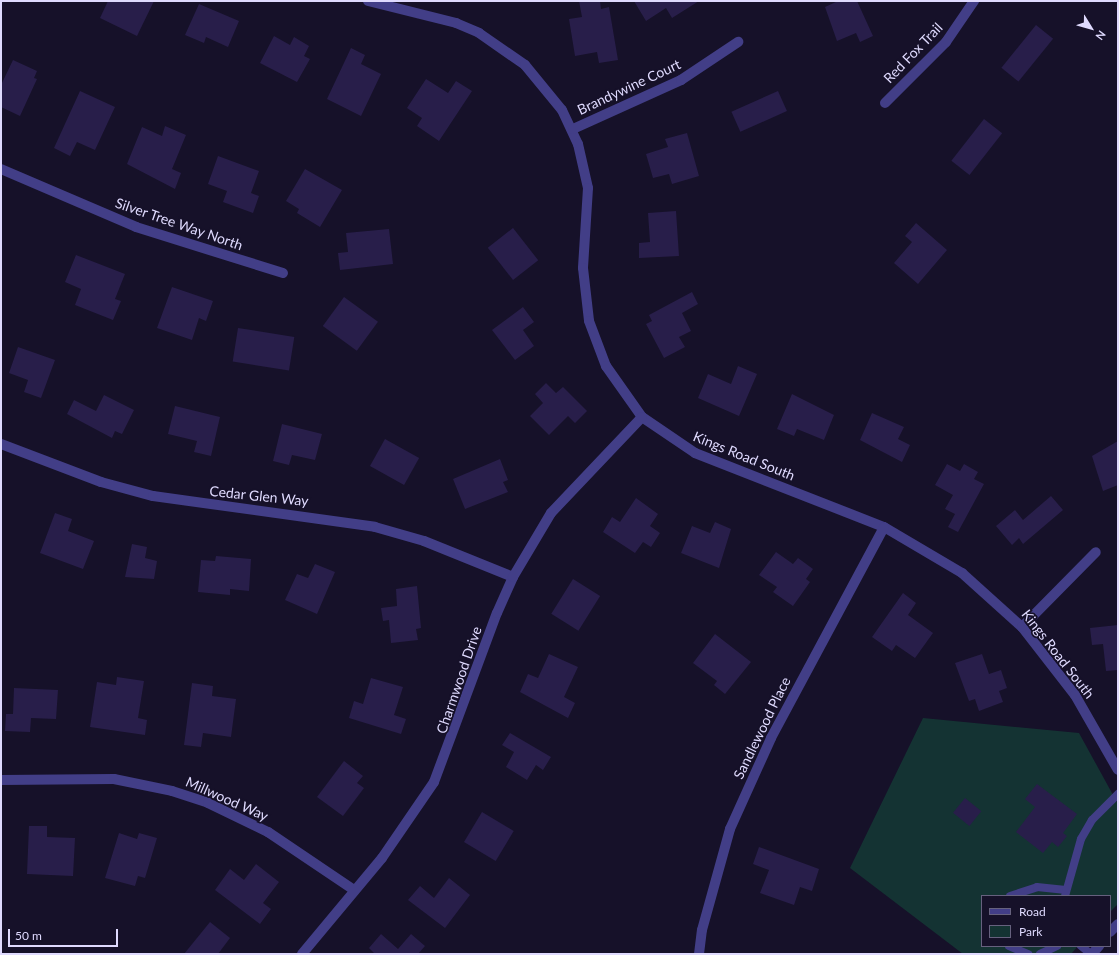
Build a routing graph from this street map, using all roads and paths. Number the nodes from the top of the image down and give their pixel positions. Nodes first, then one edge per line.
1 (368, 1) edge
2 (974, 1) edge
3 (738, 42) dead end
4 (884, 103) dead end
5 (573, 129) junction
6 (1, 169) edge
7 (283, 273) dead end
8 (642, 417) junction
9 (1, 444) edge
10 (884, 527) junction
11 (1096, 552) dead end
12 (513, 577) junction
13 (1022, 627) junction
14 (1118, 770) edge
15 (1, 780) edge
16 (1118, 794) edge
17 (354, 890) junction
18 (1065, 893) edge
19 (1013, 895) edge
20 (1011, 947) edge
21 (1054, 947) edge
22 (1082, 947) edge
23 (302, 954) edge
24 (699, 954) edge
25 (1028, 954) edge
26 (1040, 954) edge
27 (1092, 954) edge

1 - 5 street, Kings Road South
2 - 4 street, Red Fox Trail
3 - 5 street, Brandywine Court
5 - 8 street, Kings Road South
6 - 7 street, Silver Tree Way North
8 - 10 street, Kings Road South
8 - 12 street, Charmwood Drive
9 - 12 street, Cedar Glen Way
10 - 13 street, Kings Road South
10 - 24 street, Sandlewood Place
11 - 13 street
12 - 17 street, Charmwood Drive
13 - 14 street, Kings Road South
15 - 17 street, Millwood Way
16 - 18 lane
17 - 23 street, Charmwood Drive
18 - 19 lane
20 - 25 lane
21 - 26 lane
22 - 27 lane

